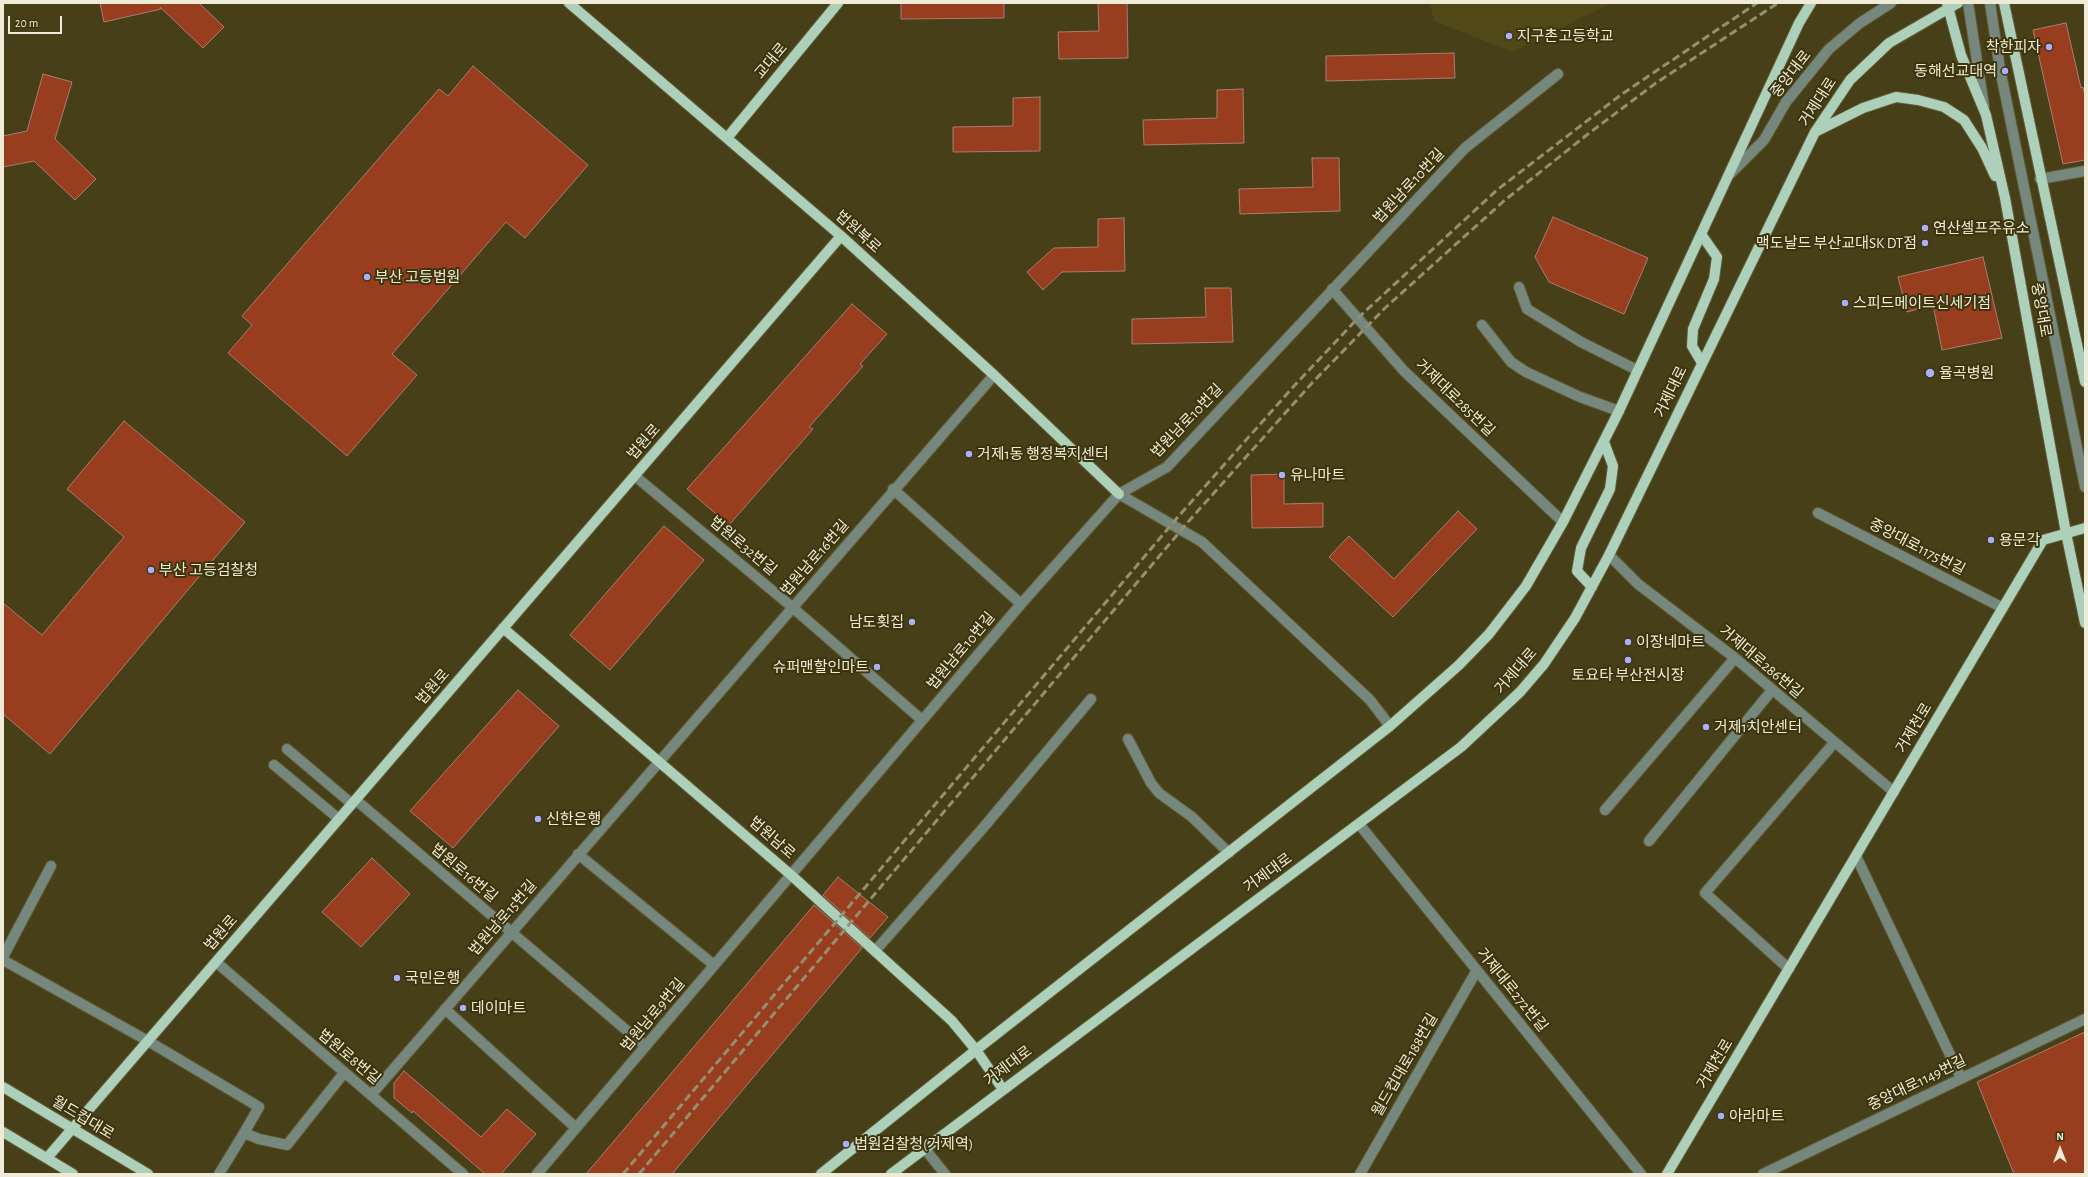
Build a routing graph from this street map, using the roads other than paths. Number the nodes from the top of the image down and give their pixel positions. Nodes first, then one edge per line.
1 (569, 3) edge
2 (838, 3) edge
3 (1811, 3) edge
4 (1891, 3) edge
5 (1958, 3) edge
6 (1968, 3) edge
7 (1990, 3) edge
8 (2004, 3) edge
9 (1948, 6) edge
10 (1558, 74) dead end
11 (1986, 115) junction
12 (1815, 132) junction
13 (727, 138) junction
14 (2085, 171) edge
15 (1728, 176) junction
16 (2040, 179) junction
17 (2005, 198) junction
18 (1701, 234) junction
19 (841, 236) junction
20 (1519, 287) dead end
21 (1332, 289) junction
22 (1482, 325) dead end
23 (1702, 363) junction
24 (1637, 370) junction
25 (994, 374) junction
26 (2085, 382) edge
27 (1619, 411) junction
28 (1604, 442) junction
29 (635, 476) junction
30 (2085, 487) edge
31 (893, 490) junction
32 (1119, 494) junction
33 (1818, 513) dead end
34 (1563, 522) junction
35 (2085, 528) edge
36 (2066, 534) junction
37 (1610, 555) junction
38 (1592, 587) junction
39 (1021, 604) junction
40 (792, 606) junction
41 (2003, 608) junction
42 (2085, 623) edge
43 (503, 628) junction
44 (1735, 658) junction
45 (1772, 690) junction
46 (1092, 699) dead end
47 (922, 720) junction
48 (1390, 726) junction
49 (1128, 739) dead end
50 (1834, 743) junction
51 (287, 749) dead end
52 (659, 761) junction
53 (274, 765) dead end
54 (1894, 792) junction
55 (354, 802) junction
56 (1605, 810) dead end
57 (339, 819) junction
58 (1360, 824) junction
59 (1649, 841) dead end
60 (1229, 853) junction
61 (578, 854) junction
62 (1856, 856) junction
63 (51, 866) dead end
64 (791, 874) junction
65 (511, 932) junction
66 (875, 951) junction
67 (3, 958) edge
68 (216, 962) junction
69 (714, 965) junction
70 (1789, 969) junction
71 (1476, 970) junction
72 (445, 1009) junction
73 (2085, 1019) edge
74 (148, 1041) junction
75 (645, 1046) junction
76 (976, 1050) junction
77 (344, 1073) junction
78 (1961, 1078) junction
79 (3, 1088) edge
80 (1002, 1088) junction
81 (370, 1095) junction
82 (576, 1128) junction
83 (72, 1129) junction
84 (3, 1132) edge
85 (244, 1133) junction
86 (925, 1149) junction
87 (47, 1158) junction
88 (74, 1174) edge
89 (148, 1174) edge
90 (220, 1174) edge
91 (463, 1174) edge
92 (537, 1174) edge
93 (821, 1174) edge
94 (890, 1174) edge
95 (945, 1174) edge
96 (1360, 1174) edge
97 (1640, 1174) edge
98 (1667, 1174) edge
99 (1763, 1174) edge

1 - 13 main road, 법원북로
2 - 13 main road, 교대로
3 - 15 main road
4 - 15 street, 중앙대로
5 - 9 main road, 거제대로
6 - 11 street, 중앙대로
7 - 30 street
8 - 16 main road, 중앙대로
9 - 11 main road
9 - 12 main road, 거제대로
10 - 21 street, 법원남로10번길
11 - 17 main road, 중앙대로
12 - 17 main road
12 - 23 main road, 거제대로
13 - 19 main road, 법원북로
14 - 16 street
15 - 18 main road
16 - 26 main road, 중앙대로
17 - 36 main road, 중앙대로
18 - 23 main road
18 - 24 main road
19 - 25 main road, 법원북로
19 - 29 main road, 법원로
20 - 24 street
21 - 32 street, 법원남로10번길
21 - 34 street, 거제대로285번길
22 - 27 street
23 - 37 main road, 거제대로
24 - 27 main road
25 - 31 street, 법원남로16번길
25 - 32 main road, 법원북로
27 - 28 main road
28 - 34 main road
28 - 38 main road
29 - 40 street, 법원로32번길
29 - 43 main road, 법원로
31 - 39 street
31 - 40 street, 법원남로16번길
32 - 39 street, 법원남로10번길
32 - 48 street
33 - 41 street, 중앙대로1175번길
34 - 48 main road
35 - 36 main road, 거제천로
36 - 41 main road, 거제천로
36 - 42 main road, 중앙대로
37 - 38 main road, 거제대로
37 - 44 street, 거제대로286번길
38 - 58 main road, 거제대로
39 - 47 street, 법원남로10번길
40 - 47 street, 법원로32번길
40 - 52 street, 법원남로16번길
41 - 54 main road, 거제천로
43 - 52 main road, 법원남로
43 - 55 main road, 법원로
44 - 45 street, 거제대로286번길
44 - 56 street
45 - 50 street, 거제대로286번길
45 - 59 street
46 - 66 street
47 - 64 street, 법원남로10번길
48 - 60 main road
49 - 60 street
50 - 54 street, 거제대로286번길
50 - 70 street
51 - 55 street, 법원로16번길
52 - 61 street, 법원남로15번길
52 - 64 main road, 법원남로
53 - 57 street
54 - 62 main road, 거제천로
55 - 57 main road, 법원로
55 - 65 street, 법원로16번길
57 - 68 main road, 법원로
58 - 71 street, 거제대로272번길
58 - 80 main road, 거제대로
60 - 76 main road
61 - 65 street, 법원남로15번길
61 - 69 street
62 - 70 main road, 거제천로
62 - 78 street
63 - 67 street
64 - 66 main road, 법원남로
64 - 69 street, 법원남로9번길
65 - 72 street, 법원남로15번길
65 - 75 street, 법원로16번길
66 - 76 main road, 법원남로
67 - 74 street
68 - 74 main road, 법원로
68 - 77 street, 법원로8번길
69 - 75 street, 법원남로9번길
70 - 98 main road, 거제천로
71 - 96 street, 월드컵대로188번길
71 - 97 street, 거제대로272번길
72 - 81 street, 법원남로15번길
72 - 82 street
73 - 78 street, 중앙대로1149번길
74 - 83 main road, 법원로
74 - 85 street
75 - 82 street, 법원남로9번길
76 - 80 main road, 법원남로
76 - 93 main road
77 - 81 street, 법원로8번길
77 - 85 street
78 - 99 street, 중앙대로1149번길
79 - 83 main road, 월드컵대로
80 - 86 main road, 거제대로
81 - 91 street, 법원로8번길
82 - 92 street, 법원남로9번길
83 - 87 main road, 법원로
83 - 89 main road, 월드컵대로
84 - 87 main road
85 - 90 street
86 - 94 main road, 거제대로
86 - 95 street
87 - 88 main road

